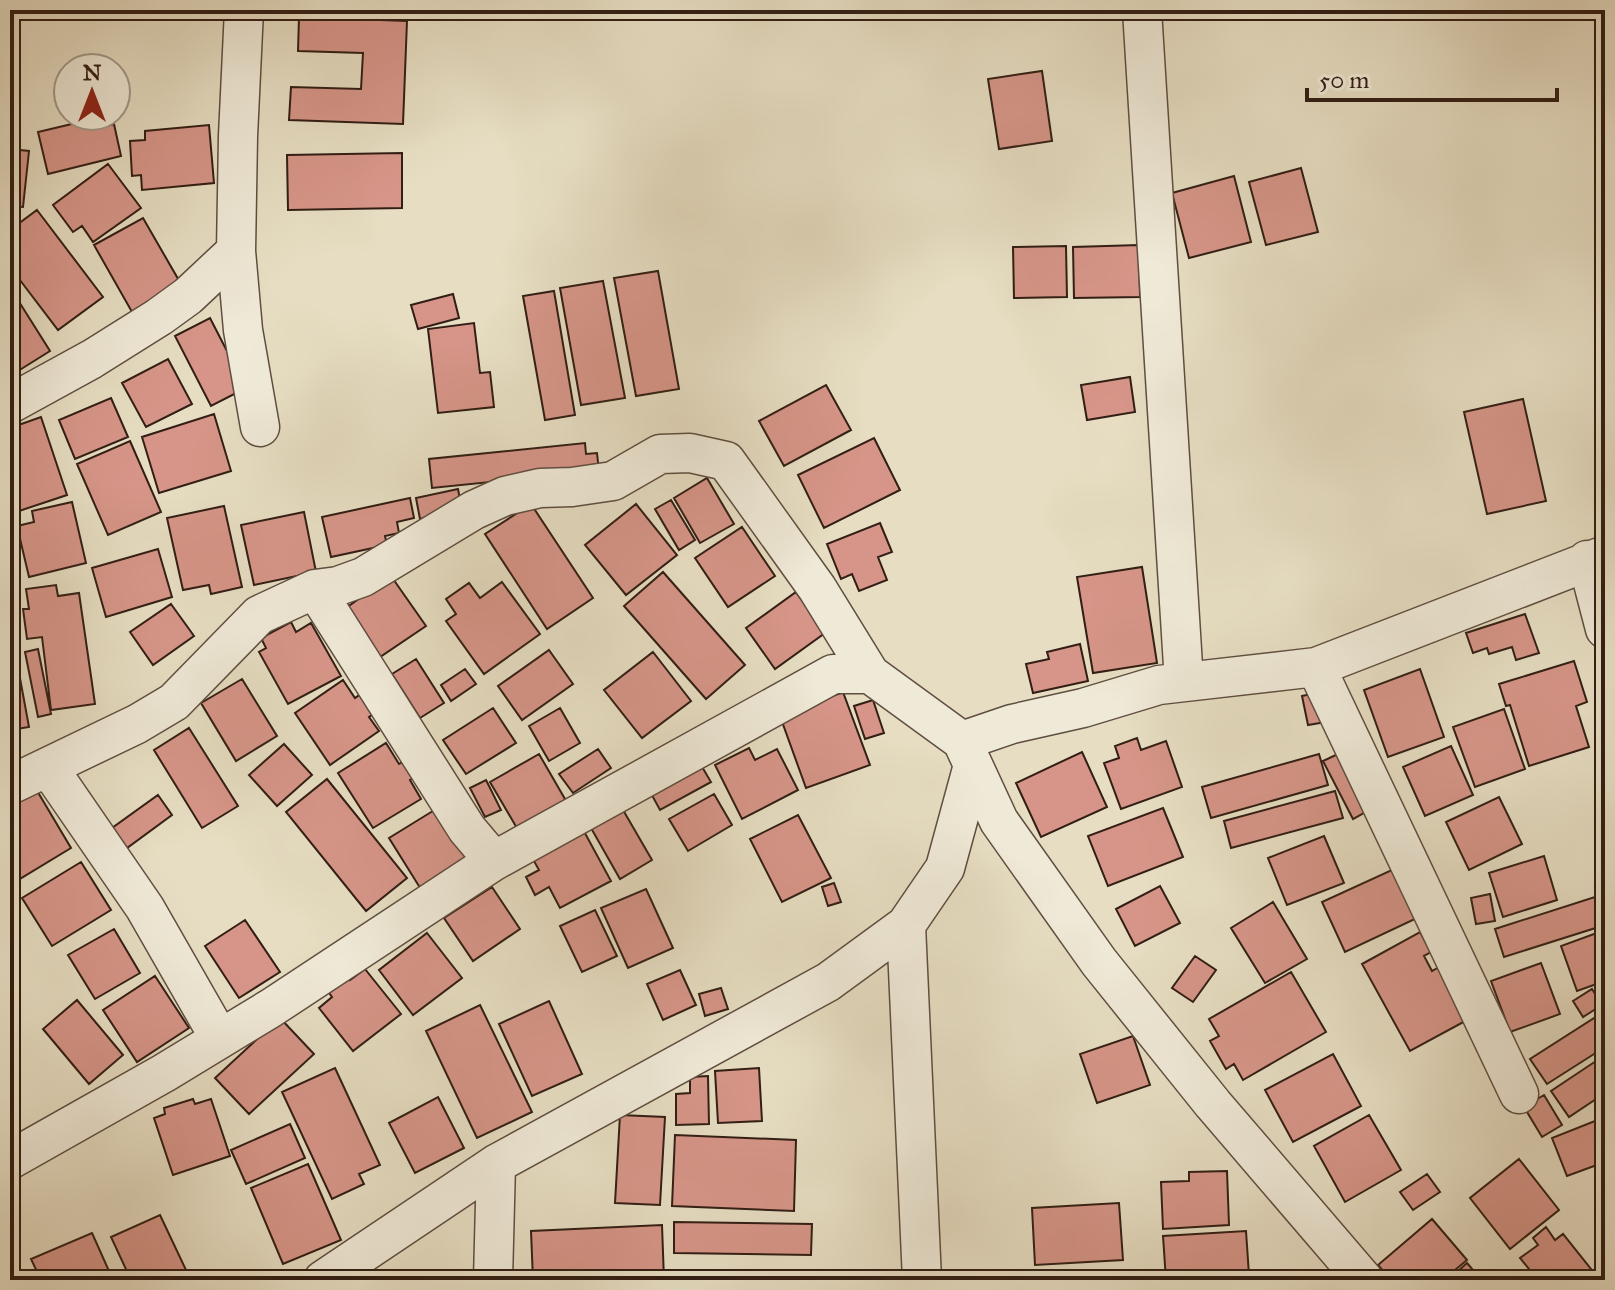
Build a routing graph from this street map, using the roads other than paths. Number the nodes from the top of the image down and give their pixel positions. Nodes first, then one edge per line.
1 (244, 10) edge
2 (1142, 10) edge
3 (236, 251) junction
4 (10, 404) edge
5 (260, 427) dead end
6 (1596, 558) edge
7 (315, 589) junction
8 (1605, 629) edge
9 (1316, 667) junction
10 (870, 674) junction
11 (1184, 682) junction
12 (968, 753) junction
13 (48, 767) junction
14 (10, 785) edge
15 (494, 861) junction
16 (906, 925) junction
17 (220, 1039) junction
18 (1519, 1094) dead end
19 (10, 1160) edge
20 (496, 1164) junction
21 (323, 1280) edge
22 (493, 1280) edge
23 (922, 1280) edge
24 (1364, 1280) edge

1 - 3 street
2 - 11 street
3 - 4 street
3 - 5 street
6 - 8 street
6 - 9 street
7 - 10 street
7 - 13 street
7 - 15 street
9 - 11 street
9 - 18 street
10 - 12 street
10 - 15 street
11 - 12 street
12 - 16 street
12 - 24 street
13 - 14 street
13 - 17 street
15 - 17 street
16 - 20 street
16 - 23 street
17 - 19 street
20 - 21 street
20 - 22 street

